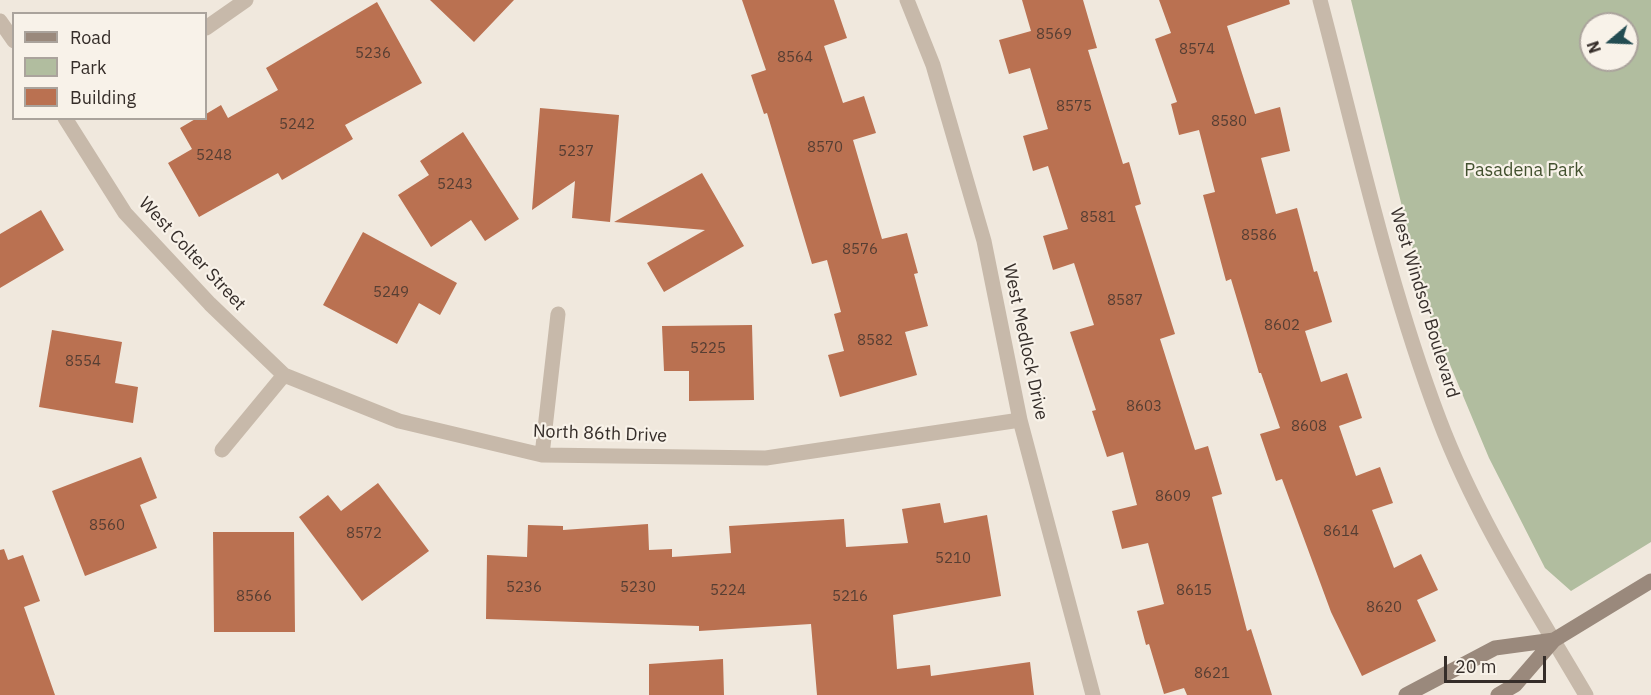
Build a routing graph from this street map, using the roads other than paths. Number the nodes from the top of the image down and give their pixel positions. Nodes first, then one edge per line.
1 (246, 0) edge
2 (907, 0) edge
3 (1320, 0) edge
4 (0, 21) edge
5 (207, 27) edge
6 (12, 38) edge
7 (69, 120) edge
8 (558, 314) dead end
9 (284, 375) junction
10 (1020, 420) junction
11 (222, 450) dead end
12 (542, 455) junction
13 (1651, 581) edge
14 (1554, 640) junction
15 (1093, 695) edge
16 (1406, 695) edge
17 (1498, 695) edge
18 (1586, 695) edge

1 - 5 street
2 - 10 street, West Medlock Drive
3 - 14 street, West Windsor Boulevard
4 - 6 street
7 - 9 street, West Colter Street
8 - 12 street
9 - 11 street
9 - 12 street, North 86th Drive
10 - 12 street, North 86th Drive
10 - 15 street, West Medlock Drive
13 - 14 street
14 - 16 street
14 - 17 street
14 - 18 street, West Windsor Boulevard

